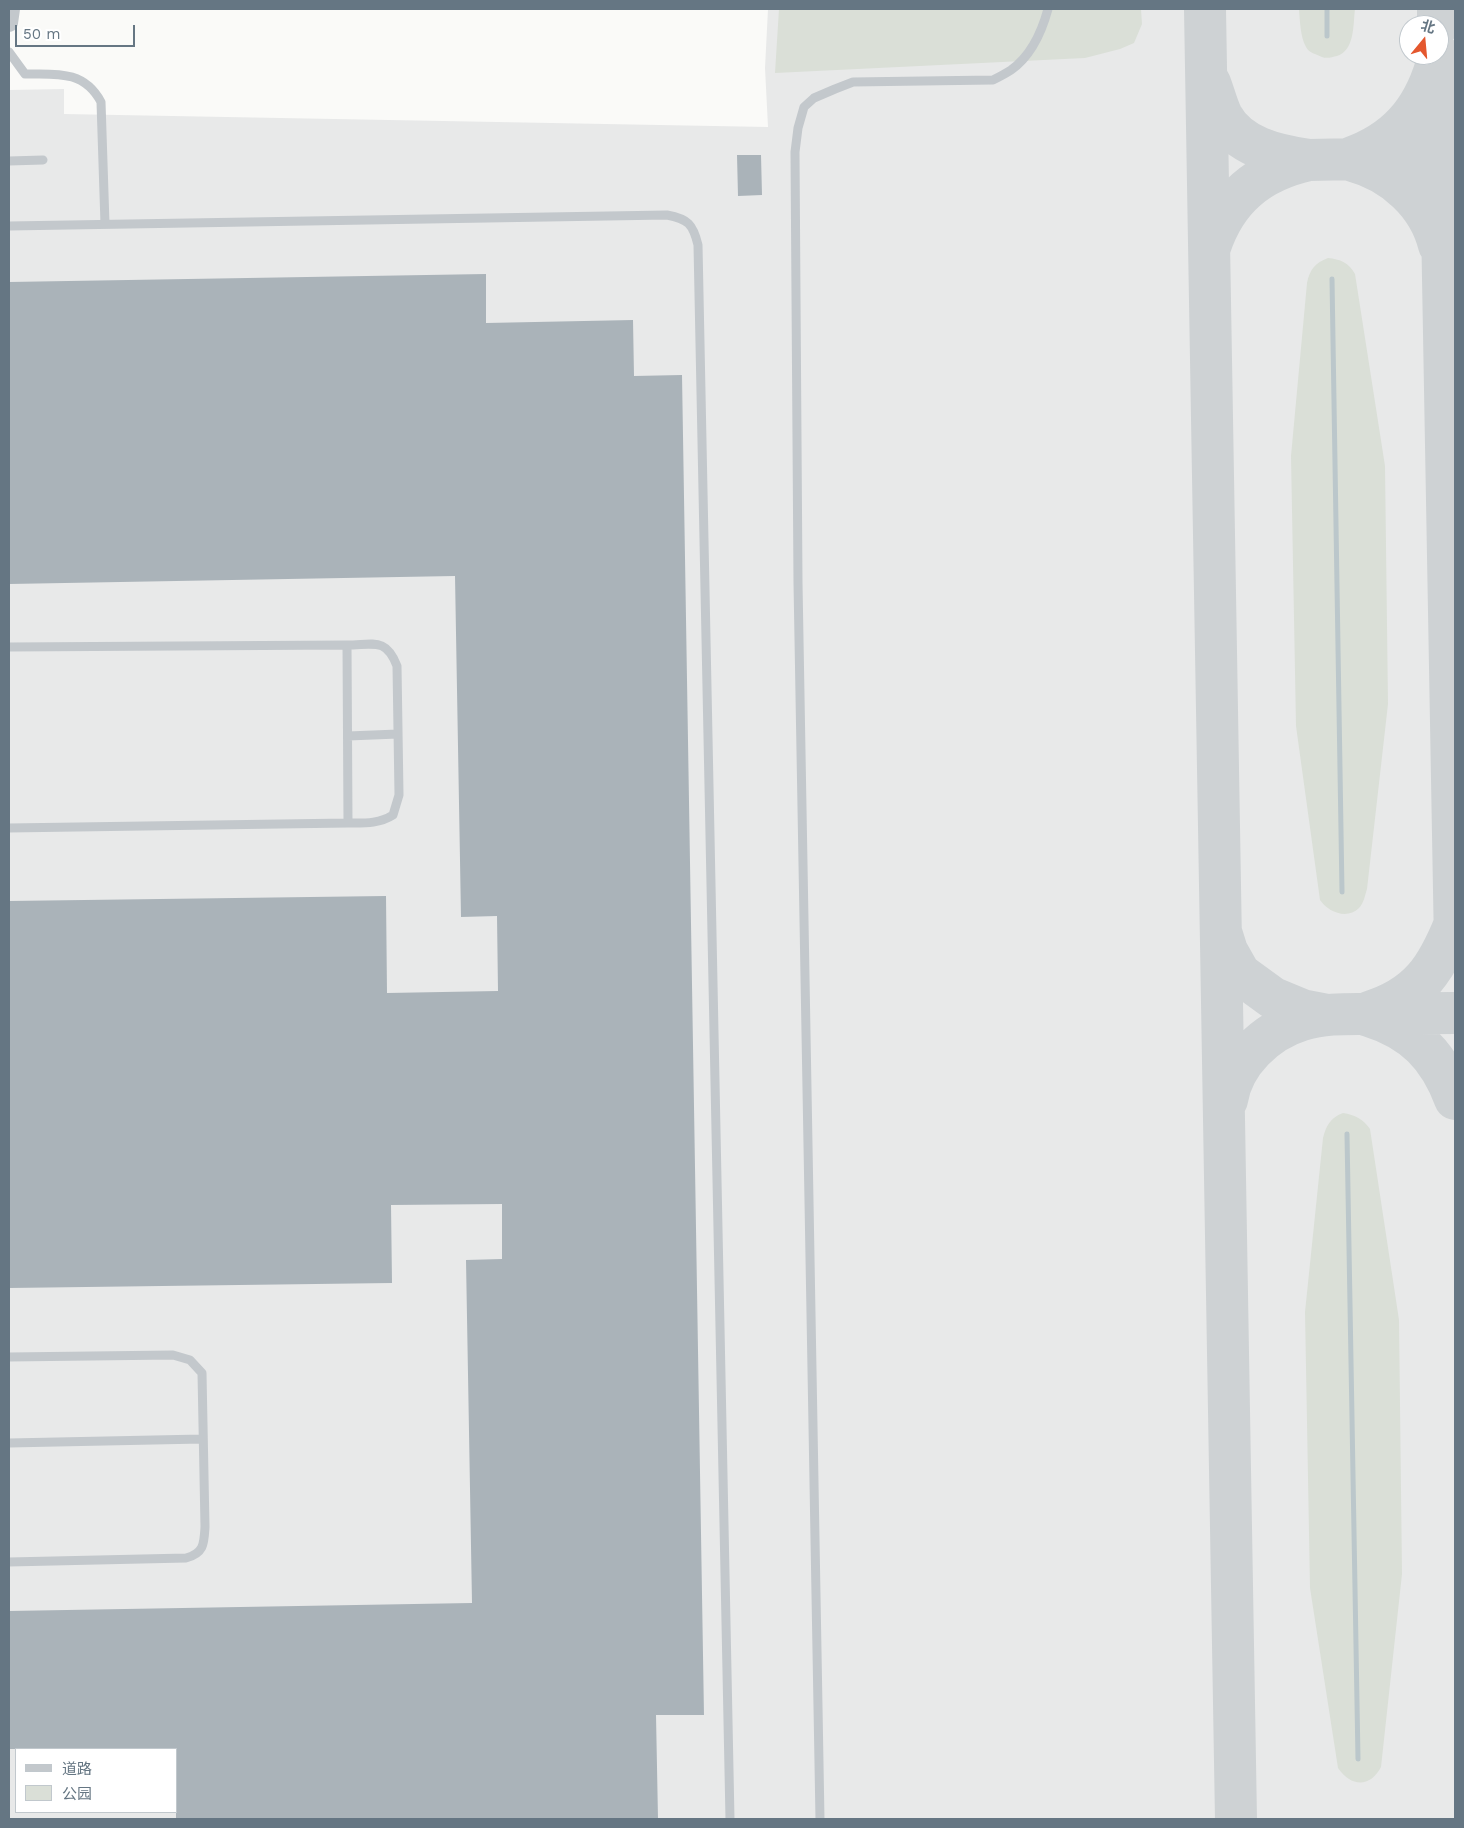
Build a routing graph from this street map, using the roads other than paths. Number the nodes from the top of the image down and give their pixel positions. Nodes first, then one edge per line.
1 (11, 9) edge
2 (1048, 9) edge
3 (9, 23) edge
4 (9, 52) edge
5 (43, 160) dead end
6 (9, 161) edge
7 (105, 224) junction
8 (9, 226) edge
9 (347, 645) junction
10 (9, 647) edge
11 (398, 734) junction
12 (348, 736) junction
13 (348, 823) junction
14 (9, 828) edge
15 (9, 1357) edge
16 (202, 1440) junction
17 (9, 1443) edge
18 (9, 1562) edge
19 (730, 1819) edge
20 (820, 1819) edge

1 - 3 street
2 - 20 lane
4 - 7 lane
5 - 6 lane
7 - 8 lane
7 - 19 lane
9 - 10 lane
9 - 11 lane
9 - 12 lane
11 - 12 lane
11 - 13 lane
12 - 13 lane
13 - 14 lane
15 - 16 lane
16 - 17 lane
16 - 18 lane

